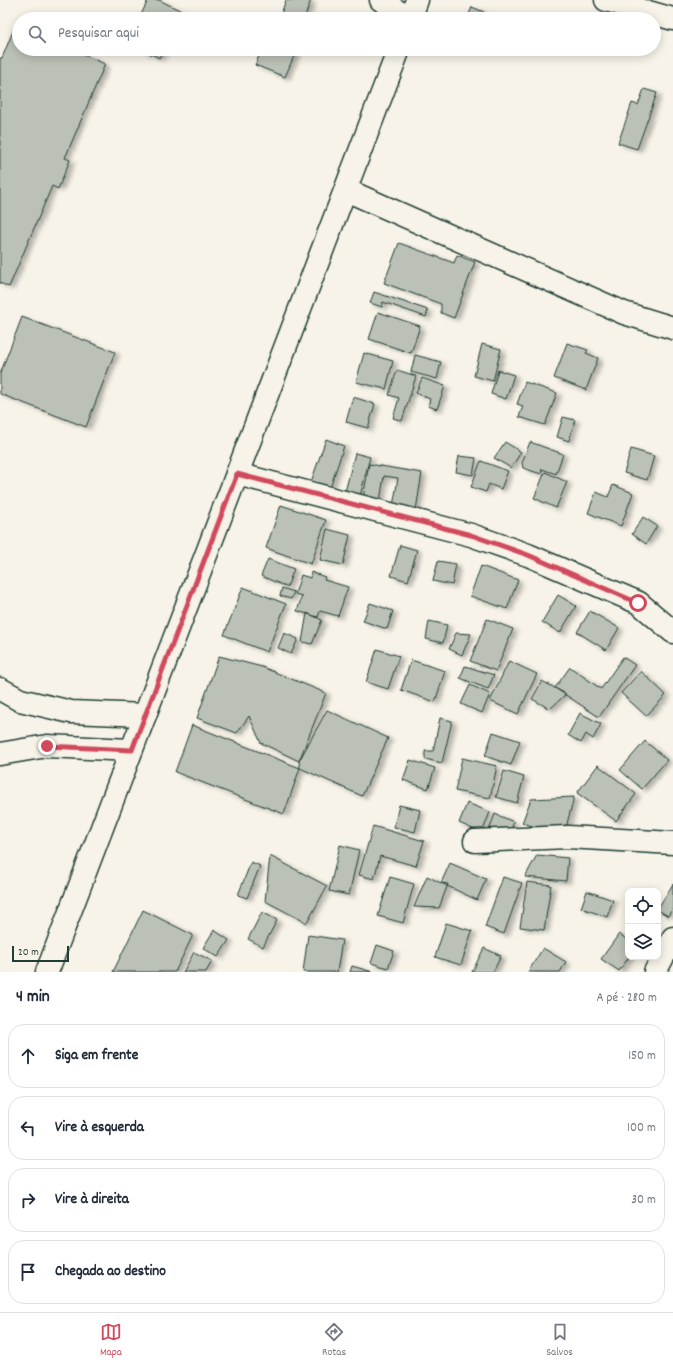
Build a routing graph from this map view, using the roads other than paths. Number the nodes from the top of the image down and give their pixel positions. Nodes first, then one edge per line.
1 (381, 0) edge
2 (417, 0) edge
3 (606, 0) edge
4 (661, 11) edge
5 (399, 12) edge
6 (413, 12) edge
7 (396, 56) edge
8 (346, 190) junction
9 (673, 328) edge
10 (237, 474) junction
11 (673, 632) edge
12 (0, 688) edge
13 (145, 715) junction
14 (132, 750) junction
15 (0, 754) edge
16 (475, 840) dead end
17 (673, 843) edge
18 (673, 938) edge
19 (47, 972) edge
20 (655, 972) edge

1 - 5 street
2 - 6 street
3 - 4 street
7 - 8 street
8 - 9 street
8 - 10 street
10 - 11 street
10 - 13 street
12 - 13 street
13 - 14 street
14 - 15 street
14 - 19 street
16 - 17 street
18 - 20 street

